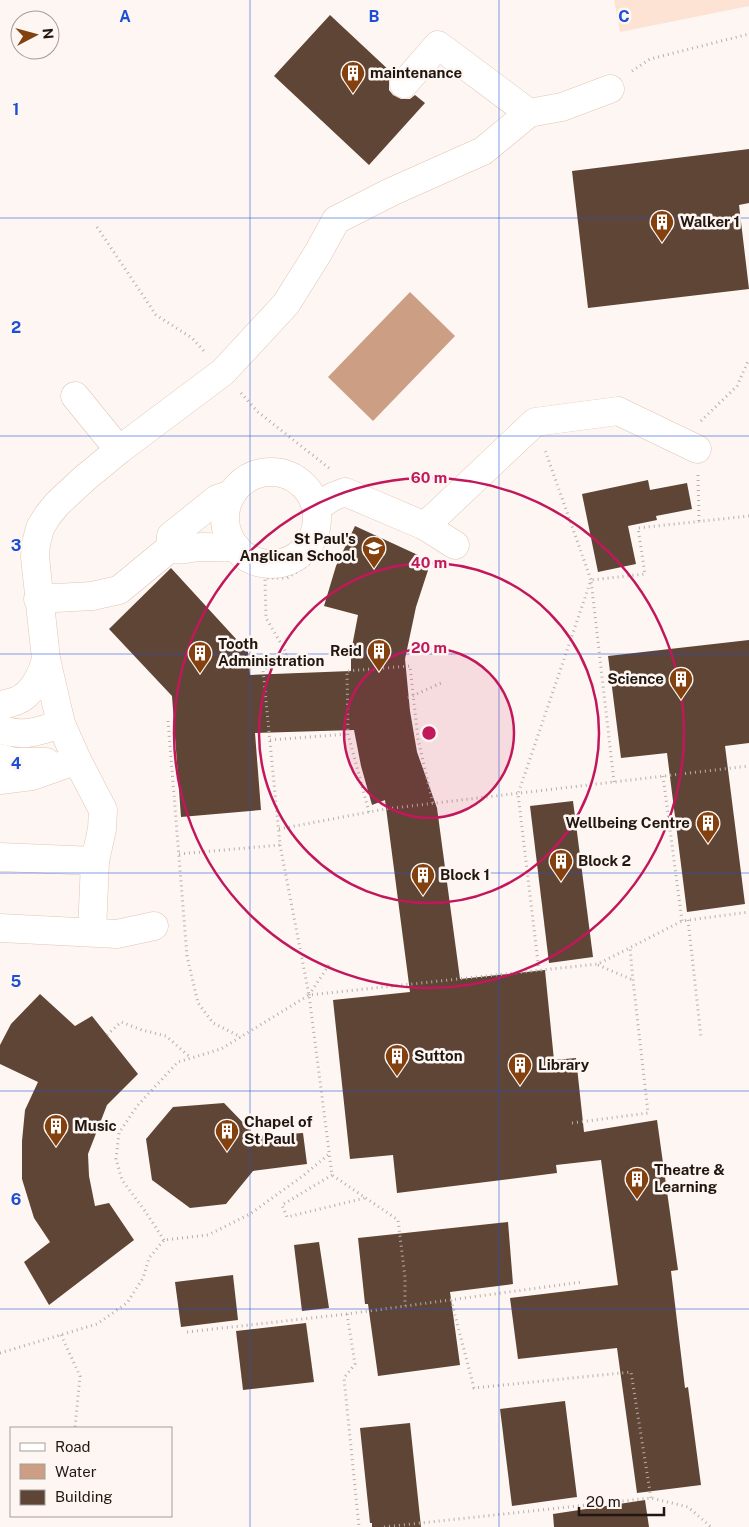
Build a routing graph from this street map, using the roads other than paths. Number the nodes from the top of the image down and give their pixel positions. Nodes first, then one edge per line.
1 (404, 84) dead end
2 (610, 89) road end
3 (529, 113) junction
4 (75, 396) dead end
5 (697, 449) dead end
6 (119, 450) junction
7 (232, 494) junction
8 (316, 508) junction
9 (424, 526) junction
10 (455, 544) dead end
11 (236, 547) junction
12 (170, 548) junction
13 (38, 599) junction
14 (46, 659) junction
15 (0, 705) edge
16 (61, 724) junction
17 (0, 729) edge
18 (0, 758) edge
19 (77, 760) junction
20 (0, 780) edge
21 (0, 856) edge
22 (95, 861) junction
23 (154, 926) dead end
24 (0, 928) edge
25 (92, 932) junction

1 - 3 lane
2 - 3 lane
3 - 6 lane
4 - 6 lane
5 - 9 lane
6 - 13 lane
7 - 8 lane
7 - 11 lane
7 - 12 lane
8 - 9 lane
8 - 11 lane
9 - 10 lane
11 - 12 lane
12 - 13 lane
13 - 14 lane
14 - 15 lane
14 - 16 lane
16 - 17 lane
16 - 19 lane
18 - 19 lane
19 - 20 lane
19 - 22 lane
21 - 22 lane
22 - 25 lane
23 - 25 lane
24 - 25 lane

